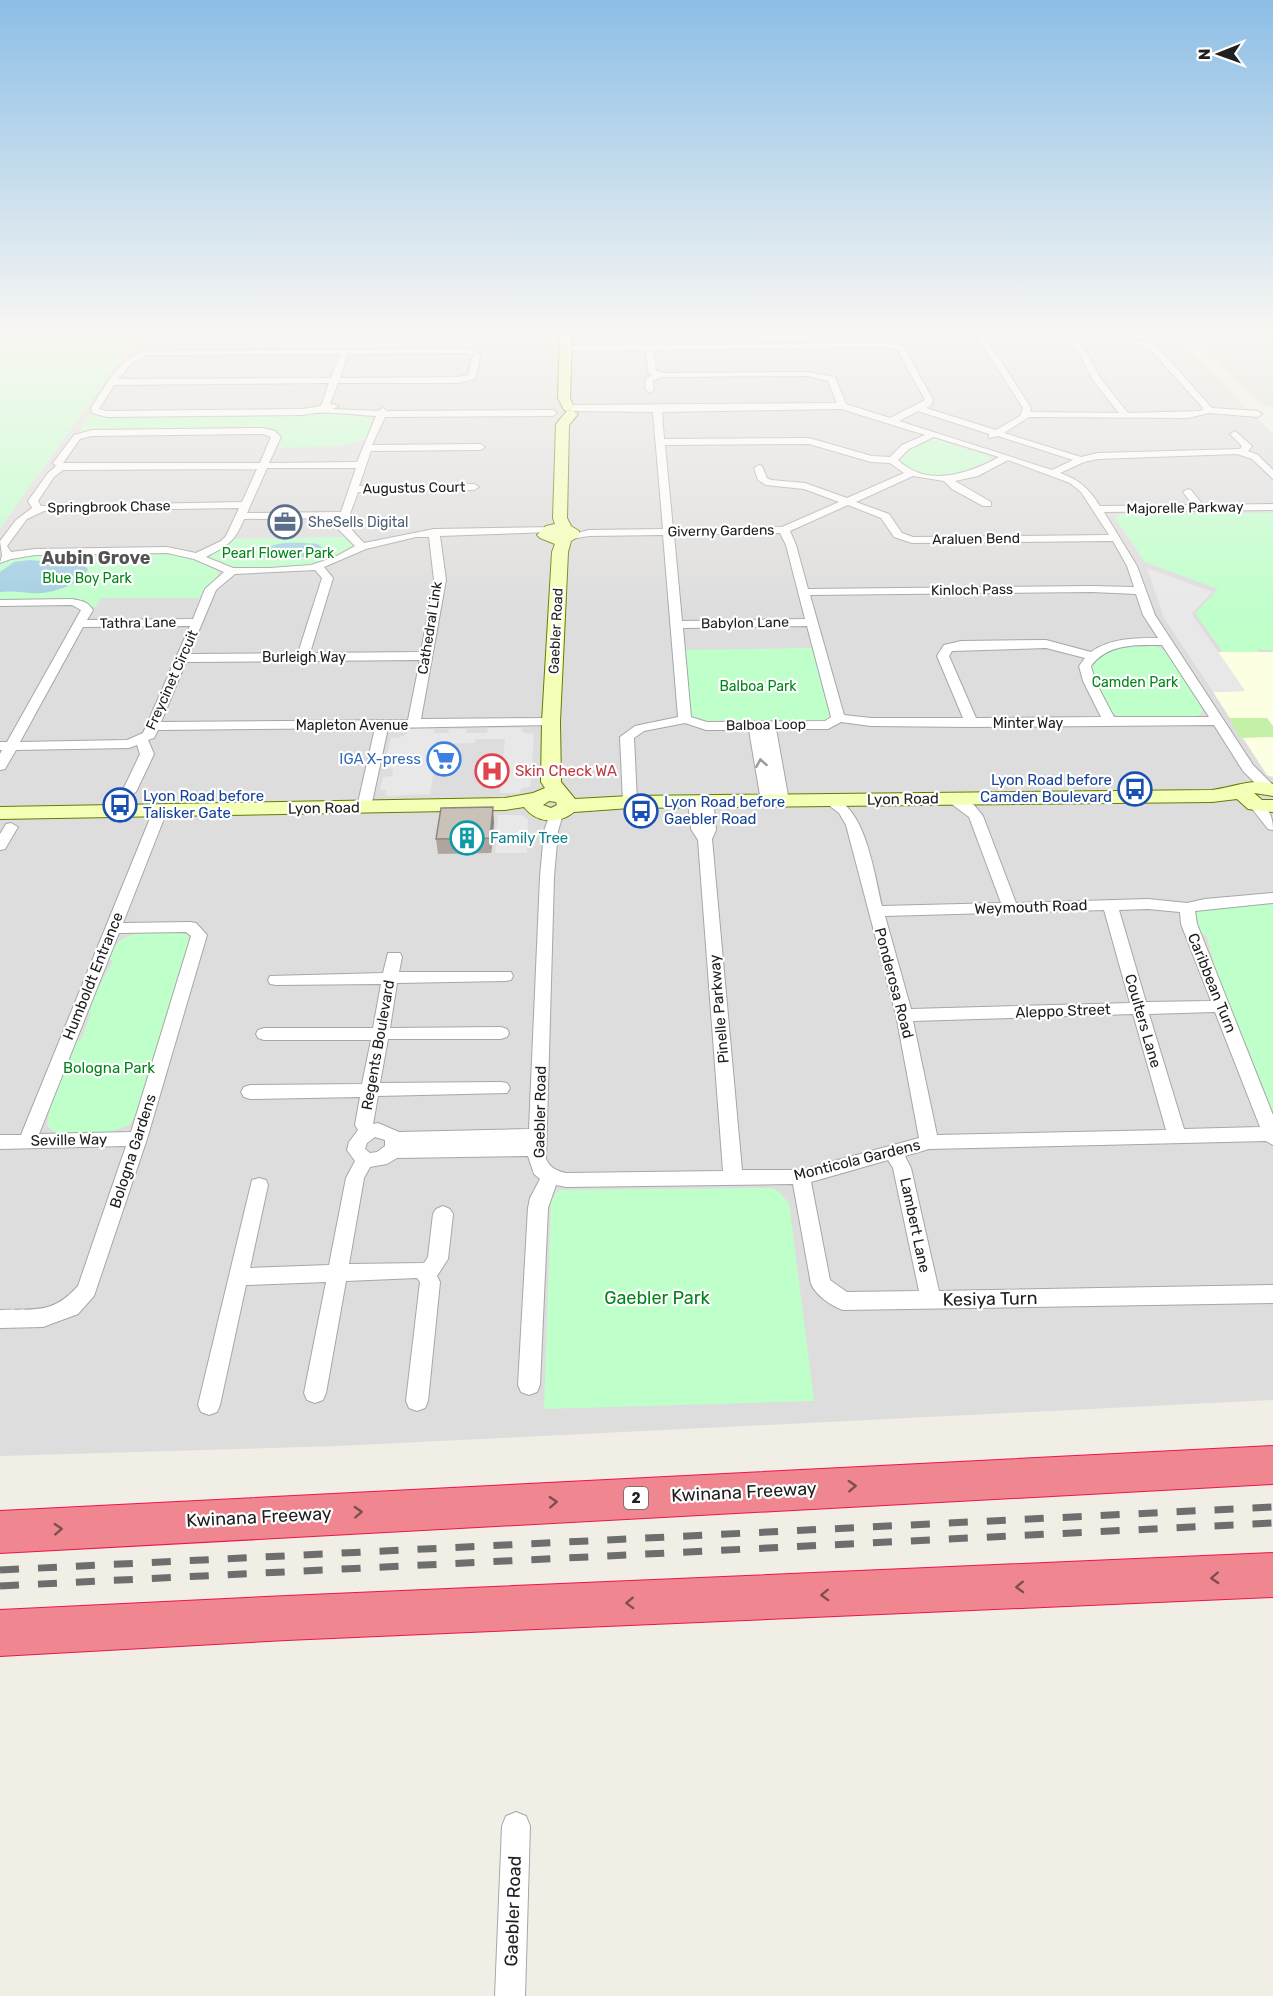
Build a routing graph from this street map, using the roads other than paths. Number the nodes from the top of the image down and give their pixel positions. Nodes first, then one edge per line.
1 (376, 428) edge
2 (562, 428) edge
3 (659, 428) edge
4 (917, 428) edge
5 (980, 428) edge
6 (1006, 428) edge
7 (935, 434) junction
8 (998, 434) junction
9 (1235, 434) dead end
10 (660, 442) junction
11 (969, 446) junction
12 (480, 447) dead end
13 (367, 448) junction
14 (1243, 452) junction
15 (1006, 457) junction
16 (893, 460) junction
17 (1081, 460) junction
18 (362, 465) junction
19 (261, 466) junction
20 (61, 467) junction
21 (759, 468) dead end
22 (912, 473) junction
23 (1053, 473) junction
24 (1273, 476) edge
25 (946, 478) junction
26 (769, 483) junction
27 (474, 488) dead end
28 (354, 489) junction
29 (1188, 492) dead end
30 (768, 498) dead end
31 (848, 502) junction
32 (987, 504) dead end
33 (245, 505) junction
34 (1273, 507) edge
35 (1200, 508) junction
36 (38, 509) junction
37 (1097, 509) junction
38 (345, 515) junction
39 (240, 516) junction
40 (784, 530) junction
41 (668, 532) junction
42 (559, 534) junction
43 (434, 535) junction
44 (1116, 538) junction
45 (365, 547) junction
46 (197, 557) junction
47 (4, 558) edge
48 (317, 566) junction
49 (232, 571) junction
50 (1140, 591) junction
51 (804, 592) junction
52 (0, 603) edge
53 (198, 622) junction
54 (812, 622) junction
55 (79, 624) junction
56 (677, 625) junction
57 (1166, 641) junction
58 (426, 656) junction
59 (1091, 656) junction
60 (303, 657) junction
61 (182, 658) junction
62 (838, 718) junction
63 (685, 719) junction
64 (1218, 721) junction
65 (551, 722) junction
66 (1110, 722) junction
67 (972, 723) junction
68 (382, 724) junction
69 (414, 724) junction
70 (762, 725) junction
71 (153, 726) junction
72 (141, 740) junction
73 (6, 746) edge
74 (0, 766) edge
75 (1248, 768) junction
76 (129, 792) dead end
77 (1258, 796) edge
78 (950, 797) junction
79 (988, 797) junction
80 (829, 800) junction
81 (865, 800) junction
82 (701, 801) junction
83 (775, 801) junction
84 (630, 802) junction
85 (550, 804) junction
86 (364, 807) junction
87 (160, 811) junction
88 (976, 816) junction
89 (5, 820) edge
90 (853, 825) junction
91 (1273, 826) edge
92 (0, 846) edge
93 (1273, 898) edge
94 (1110, 905) junction
95 (1187, 908) junction
96 (1011, 909) junction
97 (875, 911) junction
98 (113, 928) junction
99 (394, 957) dead end
100 (505, 976) dead end
101 (390, 978) junction
102 (276, 980) dead end
103 (1221, 1006) junction
104 (1139, 1008) junction
105 (904, 1015) junction
106 (380, 1033) junction
107 (501, 1033) dead end
108 (264, 1034) dead end
109 (370, 1089) junction
110 (501, 1089) dead end
111 (250, 1092) dead end
112 (368, 1132) junction
113 (1272, 1136) edge
114 (1178, 1137) junction
115 (138, 1139) junction
116 (0, 1142) edge
117 (27, 1142) junction
118 (537, 1142) junction
119 (929, 1142) junction
120 (394, 1145) junction
121 (893, 1152) junction
122 (365, 1159) junction
123 (551, 1177) junction
124 (801, 1177) junction
125 (733, 1178) junction
126 (259, 1185) dead end
127 (443, 1214) dead end
128 (337, 1273) junction
129 (427, 1275) junction
130 (238, 1277) junction
131 (1273, 1294) edge
132 (931, 1300) junction
133 (0, 1319) edge
134 (529, 1385) dead end
135 (315, 1393) dead end
136 (417, 1401) dead end
137 (209, 1406) dead end
138 (1273, 1465) edge
139 (0, 1532) edge
140 (1273, 1575) edge
141 (0, 1633) edge
142 (516, 1826) dead end
143 (510, 1996) edge

1 - 13 street
2 - 42 street, Gaebler Road
3 - 10 street
4 - 7 street
5 - 8 street
6 - 8 street
7 - 11 street
7 - 16 street
8 - 11 street
8 - 17 street
9 - 14 street
10 - 16 street
10 - 41 street
11 - 15 street
12 - 13 street
13 - 18 street
14 - 17 street
14 - 24 street
15 - 23 street
15 - 25 street
16 - 22 street
17 - 23 street
18 - 19 street
18 - 28 street
19 - 20 street
19 - 20 street
19 - 33 street
20 - 36 street
21 - 26 street
22 - 25 street
22 - 31 street, Giverny Gardens
23 - 37 street
25 - 32 street
26 - 30 street
26 - 31 street, Araluen Bend
27 - 28 street, Augustus Court
28 - 38 street
29 - 35 street
31 - 40 street, Giverny Gardens
31 - 44 street, Araluen Bend
33 - 36 street, Springbrook Chase
33 - 39 street
34 - 35 street, Majorelle Parkway
35 - 37 street, Majorelle Parkway
36 - 47 street, Springbrook Chase
37 - 44 street
38 - 39 street
38 - 45 street
39 - 46 street
40 - 41 street, Giverny Gardens
40 - 51 street
41 - 42 street, Giverny Gardens
41 - 56 street
42 - 43 street, Giverny Gardens
42 - 65 street, Gaebler Road
43 - 45 street, Giverny Gardens
43 - 58 street, Cathedral Link
44 - 50 street
45 - 48 street, Giverny Gardens
46 - 47 street
46 - 49 street
48 - 49 street, Giverny Gardens
48 - 60 street
49 - 53 street, Freycinet Circuit
50 - 51 street, Kinloch Pass
50 - 57 street
51 - 54 street
52 - 55 street
53 - 55 street, Tathra Lane
53 - 61 street, Freycinet Circuit
54 - 56 street, Babylon Lane
54 - 62 street
55 - 73 street
56 - 63 street
57 - 59 street
57 - 64 street
58 - 60 street, Burleigh Way
58 - 69 street, Cathedral Link
59 - 66 street
59 - 67 street
60 - 61 street, Burleigh Way
61 - 71 street, Freycinet Circuit
62 - 67 street, Minter Way
62 - 70 street, Balboa Loop
63 - 70 street, Balboa Loop
63 - 84 street
64 - 66 street, Minter Way
64 - 75 street
65 - 69 street, Mapleton Avenue
65 - 85 street, Gaebler Road
66 - 67 street, Minter Way
68 - 69 street, Mapleton Avenue
68 - 71 street, Mapleton Avenue
68 - 86 street
70 - 83 street
71 - 72 street, Freycinet Circuit
72 - 73 street, Freycinet Circuit
72 - 76 street
73 - 74 street
75 - 77 street
75 - 77 street
77 - 79 street, Lyon Road
77 - 91 street
78 - 79 street, Lyon Road
78 - 81 street, Lyon Road
78 - 88 street
79 - 88 street
80 - 81 street, Lyon Road
80 - 83 street, Lyon Road
80 - 90 street, Ponderosa Road
81 - 90 street
82 - 83 street, Lyon Road
82 - 84 street, Lyon Road
82 - 125 street, Pinelle Parkway
84 - 85 street, Lyon Road
85 - 86 street, Lyon Road
85 - 118 street, Gaebler Road
86 - 87 street, Lyon Road
87 - 89 street, Lyon Road
87 - 98 street, Humboldt Entrance
88 - 96 street
89 - 92 street
90 - 97 street, Ponderosa Road
93 - 95 street
94 - 95 street, Weymouth Road
94 - 96 street, Weymouth Road
94 - 104 street, Coulters Lane
95 - 103 street, Caribbean Turn
96 - 97 street, Weymouth Road
97 - 105 street, Ponderosa Road
98 - 115 street, Bologna Gardens
98 - 117 street, Humboldt Entrance
99 - 101 street, Regents Boulevard
100 - 101 street
101 - 102 street
101 - 106 street, Regents Boulevard
103 - 104 street, Aleppo Street
103 - 113 street, Caribbean Turn
104 - 105 street, Aleppo Street
104 - 114 street, Coulters Lane
105 - 119 street, Ponderosa Road
106 - 107 street
106 - 108 street
106 - 109 street, Regents Boulevard
109 - 110 street
109 - 111 street
109 - 112 street, Regents Boulevard
112 - 120 street
112 - 122 street
113 - 114 street, Monticola Gardens
114 - 119 street, Monticola Gardens
115 - 117 street, Seville Way
115 - 133 street, Bologna Gardens
116 - 117 street, Seville Way
118 - 120 street
118 - 123 street, Gaebler Road
119 - 121 street, Monticola Gardens
120 - 122 street
121 - 124 street, Monticola Gardens
121 - 132 street, Lambert Lane
122 - 128 street
123 - 125 street, Monticola Gardens
123 - 134 street, Gaebler Road
124 - 125 street, Monticola Gardens
124 - 132 street, Kesiya Turn
126 - 130 street
127 - 129 street
128 - 129 street
128 - 130 street
128 - 135 street
129 - 136 street
130 - 137 street
131 - 132 street, Kesiya Turn
139 -> 138 highway, Kwinana Freeway / 2
140 -> 141 highway
142 - 143 street, Gaebler Road

